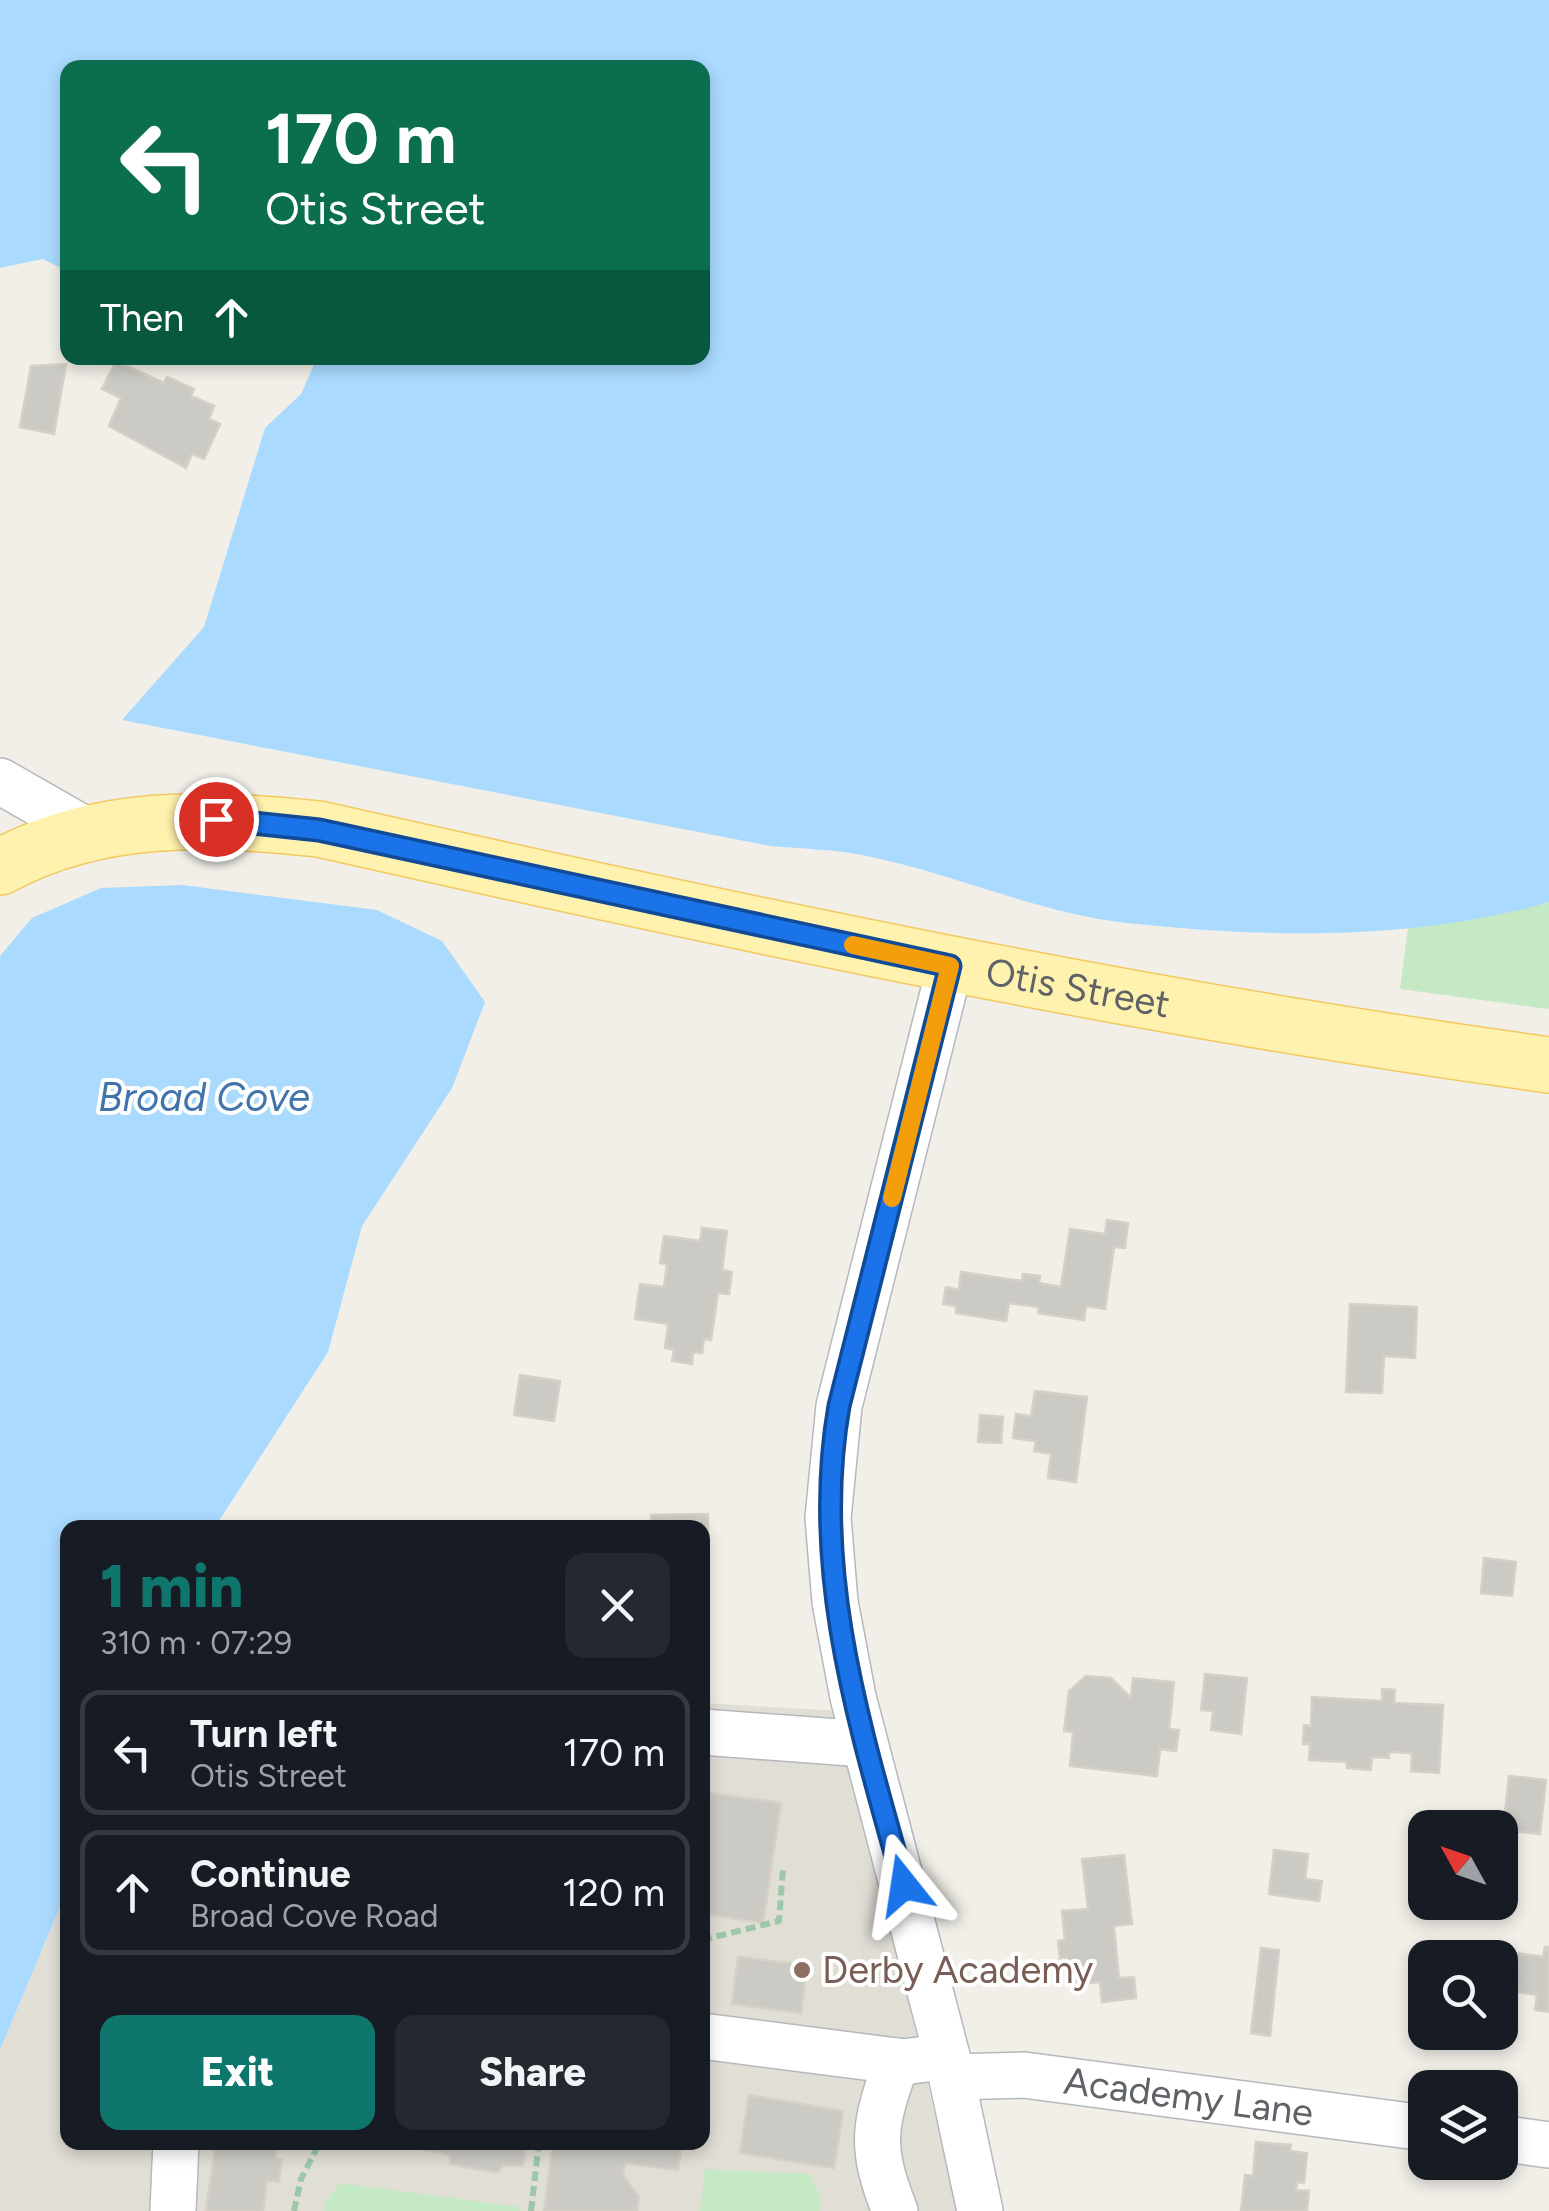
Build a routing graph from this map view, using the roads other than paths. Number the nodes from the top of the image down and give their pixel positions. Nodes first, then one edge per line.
1 (0, 782) edge
2 (88, 832) junction
3 (0, 867) edge
4 (950, 966) junction
5 (1549, 1065) edge
6 (710, 1733) edge
7 (865, 1744) junction
8 (710, 2037) edge
9 (897, 2062) junction
10 (950, 2066) junction
11 (1408, 2126) edge
12 (1518, 2141) edge
13 (1549, 2145) edge
14 (176, 2150) edge
15 (173, 2211) edge
16 (895, 2211) edge
17 (980, 2211) edge

1 - 2 street
2 - 3 main road, Otis Street
2 - 4 main road, Otis Street
4 - 5 main road, Otis Street
4 - 7 street
6 - 7 street
7 - 10 street
8 - 9 street, Academy Lane
9 - 10 street, Academy Lane
9 - 16 street
10 - 11 street, Academy Lane
10 - 17 street
12 - 13 street
14 - 15 street

